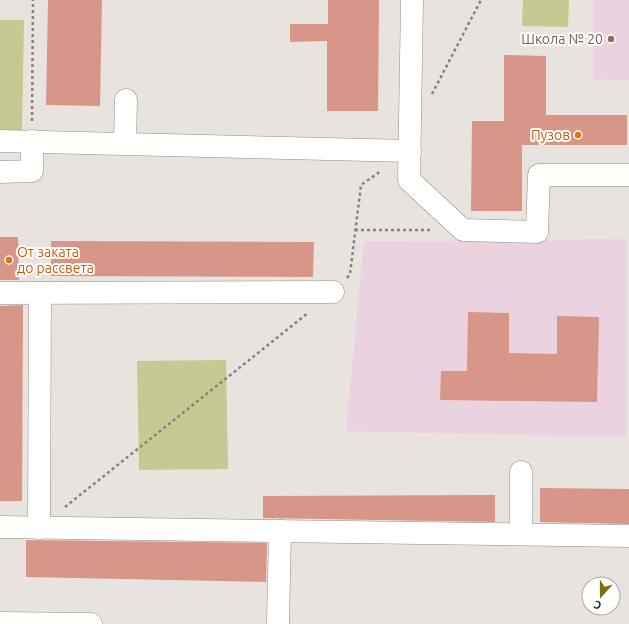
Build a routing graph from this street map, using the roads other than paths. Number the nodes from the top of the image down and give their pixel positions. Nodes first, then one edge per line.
1 (412, 0) edge
2 (126, 100) dead end
3 (0, 141) edge
4 (32, 141) junction
5 (125, 143) junction
6 (410, 151) junction
7 (0, 172) edge
8 (629, 175) edge
9 (333, 292) road end
10 (0, 293) edge
11 (40, 293) junction
12 (521, 472) dead end
13 (0, 527) edge
14 (39, 528) junction
15 (280, 531) junction
16 (521, 534) junction
17 (629, 536) edge
18 (0, 623) edge
19 (91, 624) edge
20 (278, 624) edge

1 - 6 street
2 - 5 street
3 - 4 street
4 - 5 street
4 - 7 street
5 - 6 street
6 - 8 street
9 - 11 street
10 - 11 street
11 - 14 street
12 - 16 street
13 - 14 street
14 - 15 street
15 - 16 street
15 - 20 street
16 - 17 street
18 - 19 street

